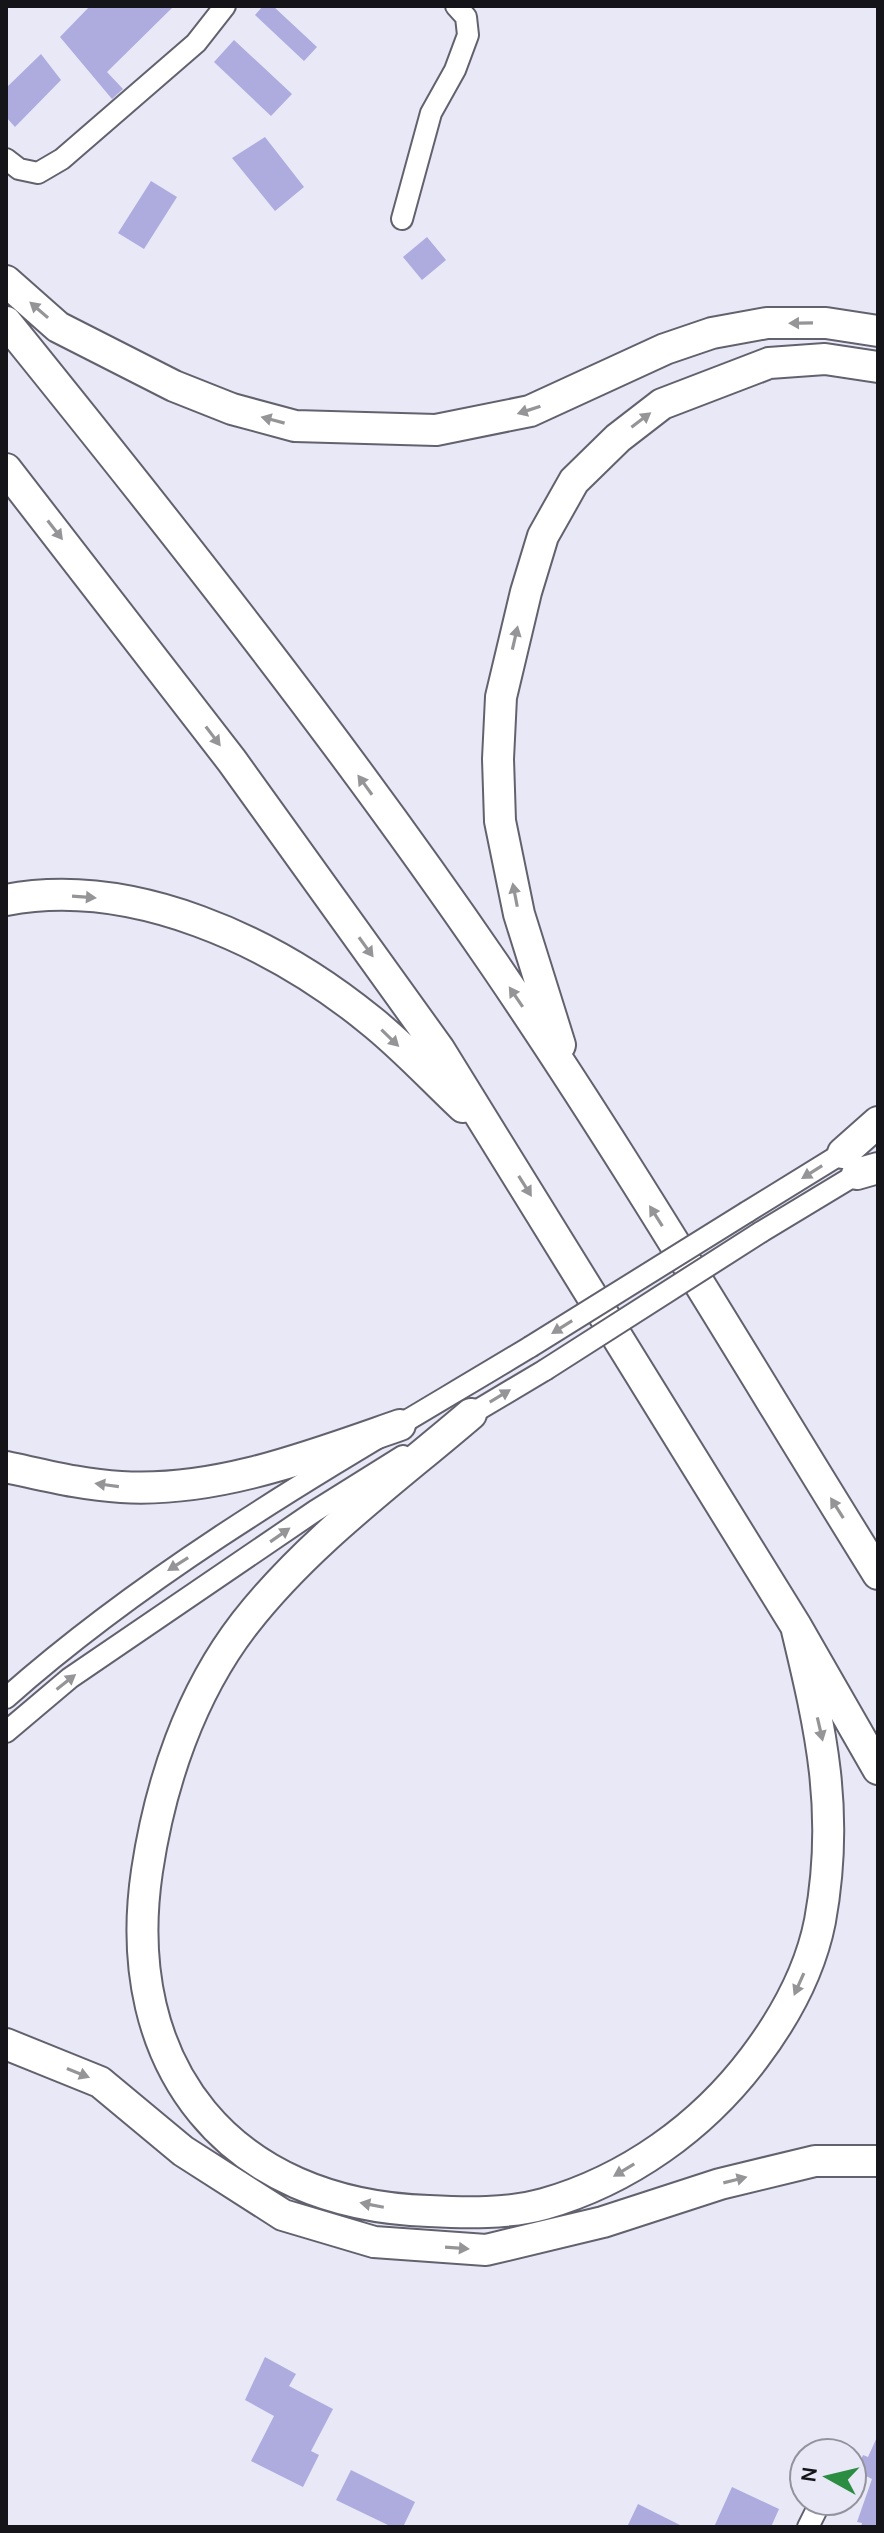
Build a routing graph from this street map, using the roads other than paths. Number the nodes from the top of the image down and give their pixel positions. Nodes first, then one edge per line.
1 (225, 6) edge
2 (456, 6) edge
3 (6, 159) edge
4 (402, 219) dead end
5 (6, 281) edge
6 (6, 322) edge
7 (878, 331) edge
8 (878, 367) edge
9 (6, 469) edge
10 (6, 900) edge
11 (570, 1077) junction
12 (878, 1122) edge
13 (878, 1131) edge
14 (496, 1138) junction
15 (864, 1164) edge
16 (471, 1414) junction
17 (400, 1425) junction
18 (6, 1467) edge
19 (878, 1574) edge
20 (796, 1626) junction
21 (6, 1698) edge
22 (6, 1732) edge
23 (878, 1769) edge
24 (6, 2044) edge
25 (878, 2161) edge

1 - 3 street
2 - 4 street
7 -> 5 highway
11 -> 6 highway
11 -> 8 highway
9 -> 14 highway
10 -> 14 highway
19 -> 11 highway
12 - 15 highway
13 - 15 street
14 -> 20 highway
16 -> 15 street, bridge
15 -> 17 street, bridge
20 -> 16 highway
22 -> 16 street
17 -> 18 highway
17 -> 21 street
20 - 23 highway
24 -> 25 highway

